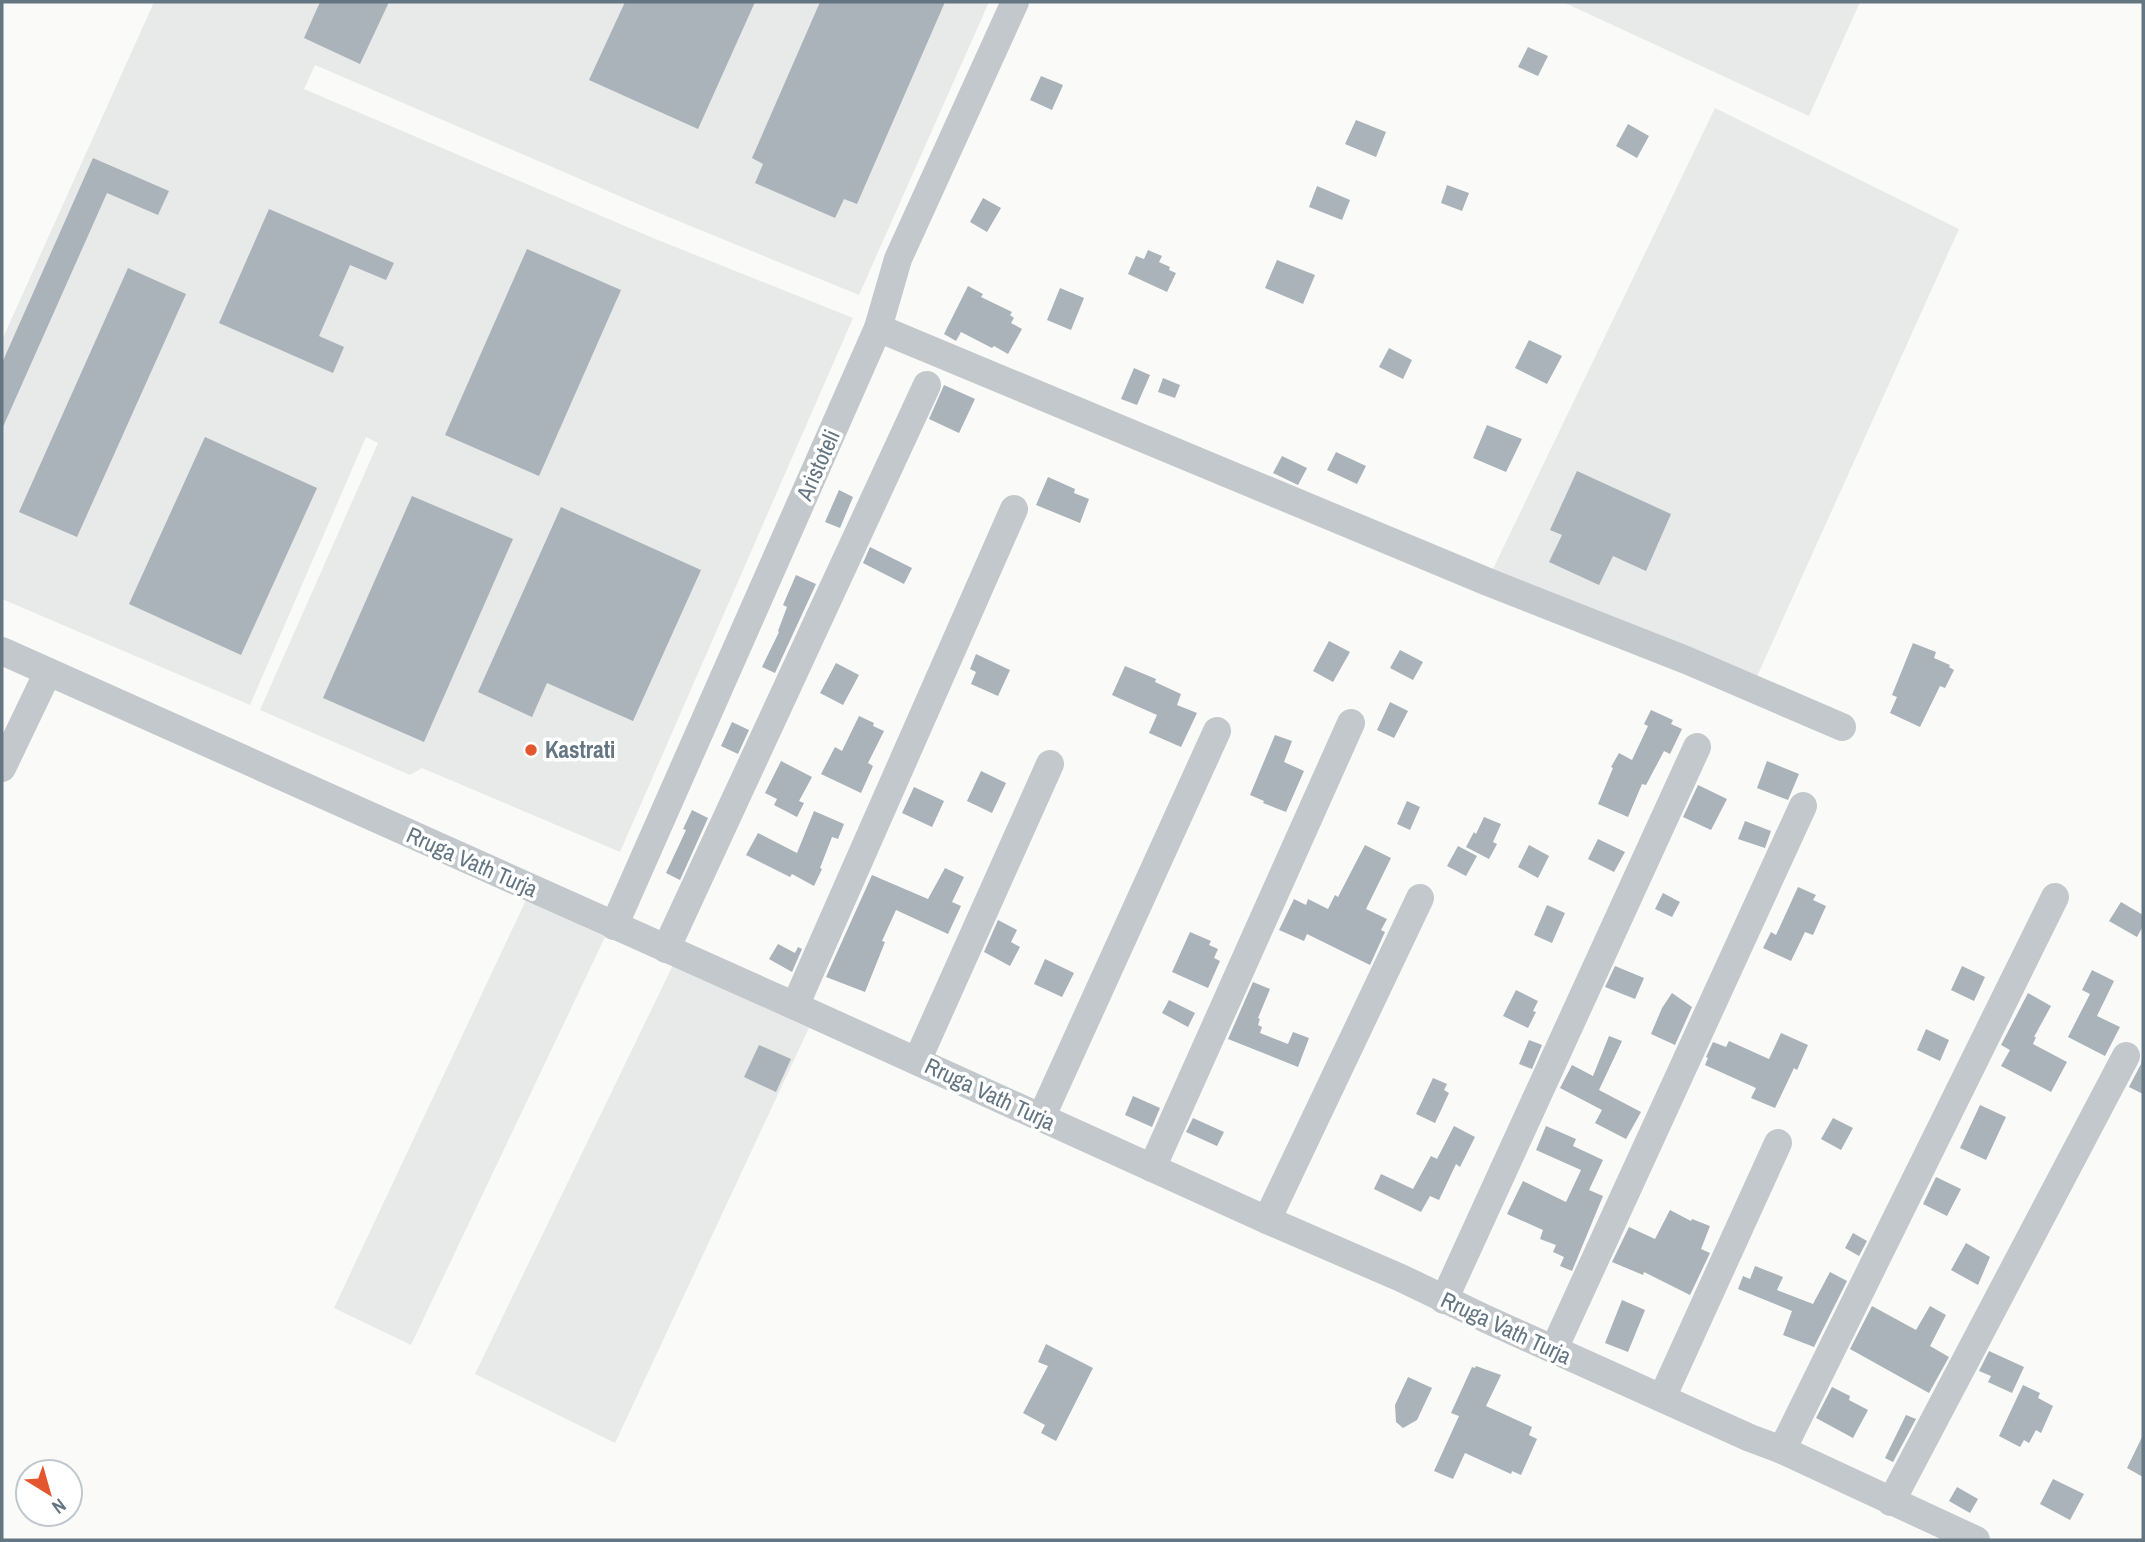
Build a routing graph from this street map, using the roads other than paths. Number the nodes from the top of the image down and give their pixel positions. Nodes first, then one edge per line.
1 (1015, 2) edge
2 (878, 328) junction
3 (927, 385) dead end
4 (1014, 509) dead end
5 (2, 651) edge
6 (48, 671) junction
7 (1351, 723) dead end
8 (1842, 727) dead end
9 (1217, 731) dead end
10 (1697, 747) dead end
11 (1049, 764) dead end
12 (2, 768) edge
13 (1803, 806) dead end
14 (2054, 897) dead end
15 (1420, 898) dead end
16 (614, 926) junction
17 (666, 949) junction
18 (795, 1006) junction
19 (2126, 1056) dead end
20 (918, 1061) junction
21 (1041, 1118) junction
22 (1779, 1143) dead end
23 (1152, 1168) junction
24 (1267, 1220) junction
25 (1444, 1300) junction
26 (1554, 1349) junction
27 (1662, 1398) junction
28 (1782, 1450) junction
29 (1891, 1502) junction
30 (1976, 1540) edge

1 - 2 street, Aristoteli
2 - 8 street
2 - 16 street, Aristoteli
3 - 17 street
4 - 18 street
5 - 6 street, Rruga Vath Turja
6 - 12 street
6 - 16 street, Rruga Vath Turja
7 - 23 street
9 - 21 street
10 - 25 street
11 - 20 street
13 - 26 street
14 - 28 street
15 - 24 street
16 - 17 street, Rruga Vath Turja
17 - 18 street, Rruga Vath Turja
18 - 20 street, Rruga Vath Turja
19 - 29 street
20 - 21 street, Rruga Vath Turja
21 - 23 street, Rruga Vath Turja
22 - 27 street
23 - 24 street, Rruga Vath Turja
24 - 25 street, Rruga Vath Turja
25 - 26 street, Rruga Vath Turja
26 - 27 street, Rruga Vath Turja
27 - 28 street, Rruga Vath Turja
28 - 29 street, Rruga Vath Turja
29 - 30 street, Rruga Vath Turja

